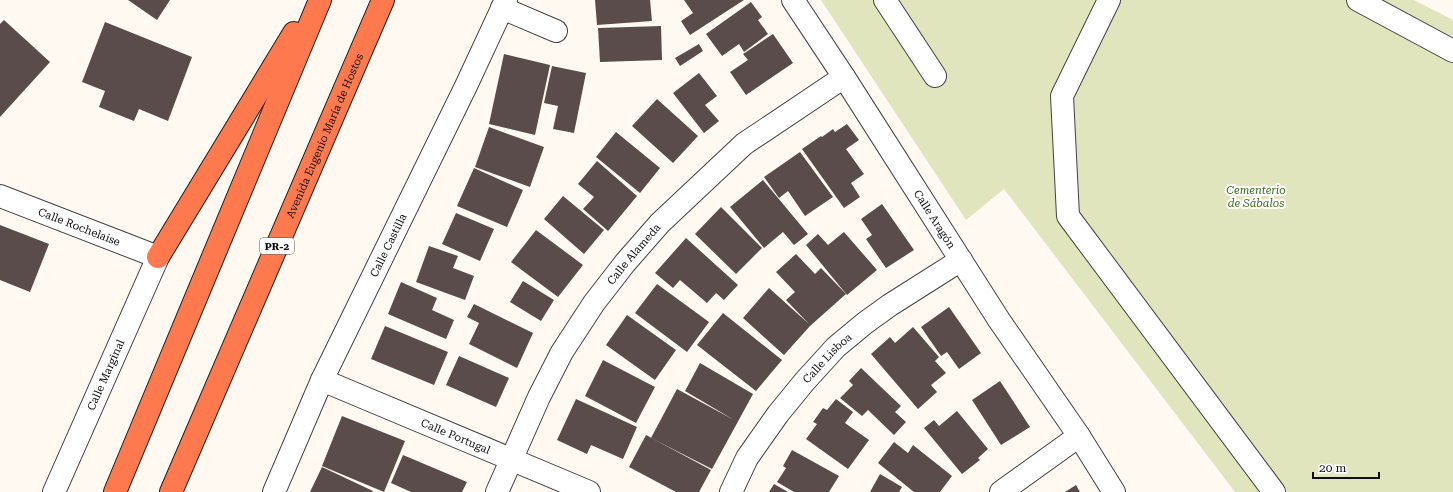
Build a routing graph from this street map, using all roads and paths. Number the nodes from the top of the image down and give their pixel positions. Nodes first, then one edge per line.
1 (315, 0) edge
2 (320, 0) edge
3 (383, 0) edge
4 (793, 0) edge
5 (885, 0) edge
6 (1109, 0) edge
7 (1358, 0) edge
8 (504, 4) edge
9 (556, 31) dead end
10 (1453, 51) edge
11 (844, 76) junction
12 (935, 76) dead end
13 (0, 196) edge
14 (158, 257) junction
15 (961, 260) junction
16 (322, 380) junction
17 (1079, 436) junction
18 (511, 459) junction
19 (54, 492) edge
20 (115, 492) edge
21 (171, 492) edge
22 (274, 492) edge
23 (497, 492) edge
24 (589, 492) edge
25 (731, 492) edge
26 (1001, 492) edge
27 (1114, 492) edge
28 (1274, 492) edge

1 - 14 highway
2 - 20 highway
3 - 21 highway, Avenida Eugenio María de Hostos / PR-2
4 - 11 street, Calle Aragón
5 - 12 street
6 - 28 street
7 - 10 street
8 - 9 street
8 - 16 street, Calle Castilla
11 - 15 street, Calle Aragón
11 - 18 street, Calle Alameda
13 - 14 street, Calle Rochelaise
14 - 19 street, Calle Marginal
15 - 17 street, Calle Aragón
15 - 25 street, Calle Lisboa
16 - 18 street, Calle Portugal
16 - 22 street, Calle Castilla
17 - 26 street
17 - 27 street, Calle Aragón
18 - 23 street, Calle Alameda
18 - 24 street, Calle Portugal

